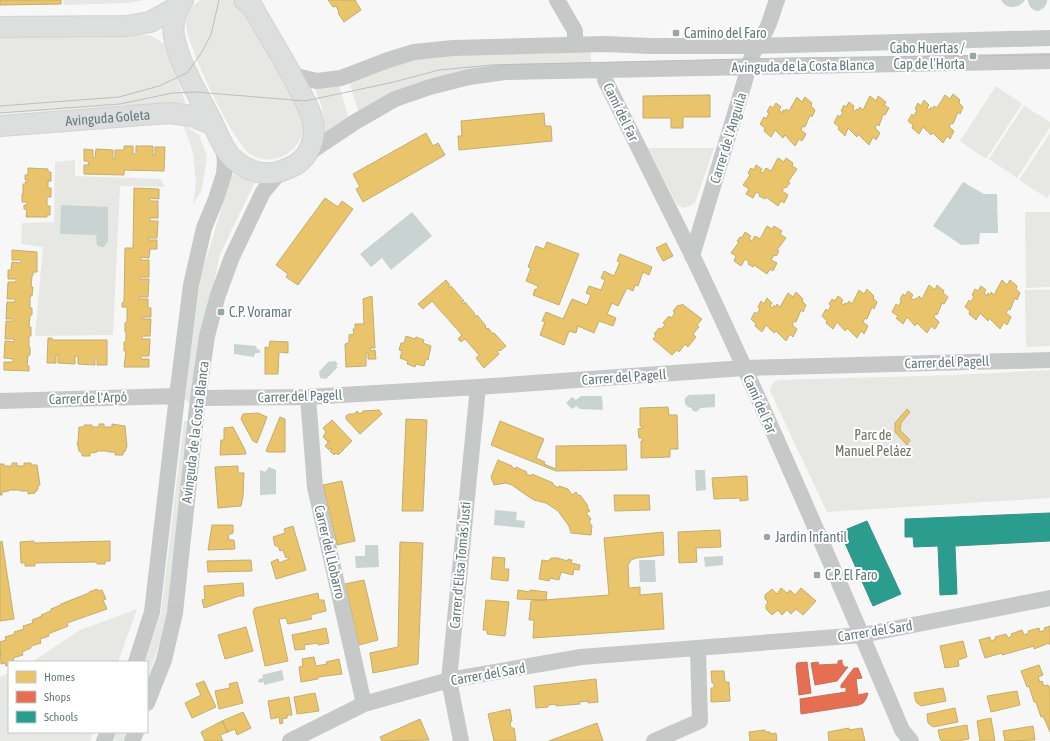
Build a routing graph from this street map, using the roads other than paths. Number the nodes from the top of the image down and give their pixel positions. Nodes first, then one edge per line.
1 (557, 0) edge
2 (777, 0) edge
3 (248, 2) edge
4 (181, 3) edge
5 (0, 27) edge
6 (1050, 38) edge
7 (575, 45) junction
8 (650, 46) junction
9 (756, 46) junction
10 (1050, 62) edge
11 (750, 67) junction
12 (604, 70) junction
13 (292, 75) junction
14 (213, 125) junction
15 (0, 126) edge
16 (223, 144) junction
17 (307, 154) junction
18 (279, 173) junction
19 (706, 209) junction
20 (670, 212) junction
21 (692, 256) junction
22 (1050, 360) edge
23 (744, 368) junction
24 (478, 387) junction
25 (177, 396) junction
26 (308, 397) junction
27 (198, 398) junction
28 (0, 401) edge
29 (1050, 598) edge
30 (862, 635) junction
31 (698, 649) junction
32 (136, 661) edge
33 (449, 680) junction
34 (148, 700) edge
35 (364, 704) junction
36 (290, 741) edge
37 (461, 741) edge
38 (654, 741) edge
39 (911, 741) edge

1 - 7 street
2 - 9 street, Carrer de l'Anguila
3 - 13 main road
4 - 5 main road
4 - 14 main road
6 - 9 street, Avinguda de la Costa Blanca
7 - 8 street, Avinguda de la Costa Blanca
7 - 13 street, Avinguda de la Costa Blanca
8 - 9 street, Avinguda de la Costa Blanca
8 - 12 street, Avinguda de la Costa Blanca
9 - 11 street, Carrer de l'Anguila
10 - 11 street, Avinguda de la Costa Blanca
11 - 12 street, Avinguda de la Costa Blanca
11 - 19 street, Carrer de l'Anguila
12 - 17 street, Avinguda de la Costa Blanca
12 - 20 street, Camí del Far
13 - 17 main road
14 - 15 main road, Avinguda Goleta
14 - 16 main road
16 - 18 main road
16 - 25 street, Avinguda de la Costa Blanca
17 - 18 main road
18 - 27 street, Avinguda de la Costa Blanca
19 - 20 street
19 - 21 street, Carrer de l'Anguila
20 - 21 street, Camí del Far
21 - 23 street, Camí del Far
22 - 23 street, Carrer del Pagell
23 - 24 street, Carrer del Pagell
23 - 30 street, Camí del Far
24 - 26 street, Carrer del Pagell
24 - 33 street, Carrer d'Elisa Tomás Justi
25 - 28 street, Carrer de l'Arpó
25 - 32 street, Avinguda de la Costa Blanca
26 - 27 street, Carrer del Pagell
26 - 35 street, Carrer del Llobarro
27 - 34 street, Avinguda de la Costa Blanca
29 - 30 street, Carrer del Sard
30 - 31 street, Carrer del Sard
30 - 39 street, Camí del Far
31 - 33 street, Carrer del Sard
31 - 38 street
33 - 35 street, Carrer del Sard
33 - 37 street, Carrer d'Elisa Tomás Justi
35 - 36 street, Carrer del Sard

